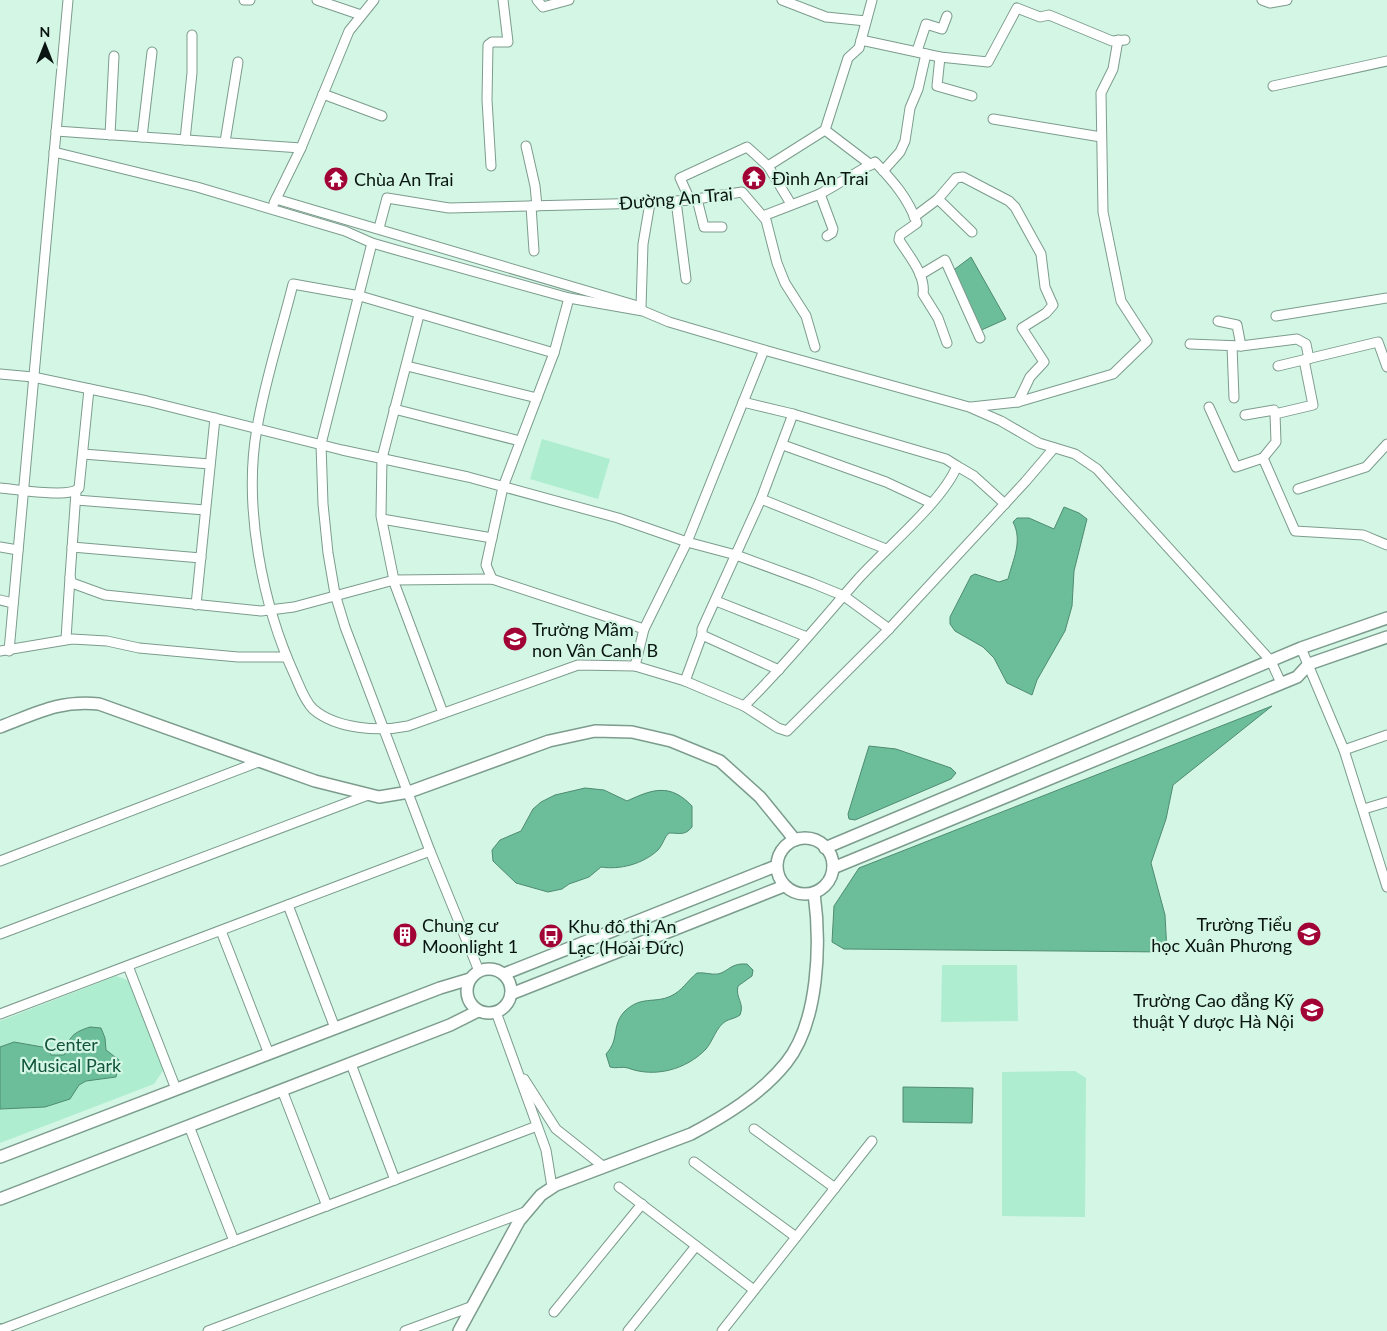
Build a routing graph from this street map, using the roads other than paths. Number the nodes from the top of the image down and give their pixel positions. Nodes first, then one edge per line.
1 (68, 0) edge
2 (245, 0) edge
3 (250, 0) edge
4 (317, 0) edge
5 (374, 0) edge
6 (503, 0) edge
7 (537, 0) edge
8 (569, 0) edge
9 (782, 0) edge
10 (872, 0) edge
11 (1262, 0) edge
12 (1287, 0) edge
13 (361, 15) junction
14 (948, 16) dead end
15 (866, 21) junction
16 (192, 35) dead end
17 (861, 40) junction
18 (152, 52) dead end
19 (922, 52) junction
20 (114, 56) dead end
21 (940, 57) junction
22 (1387, 61) edge
23 (238, 62) dead end
24 (1273, 86) dead end
25 (323, 94) junction
26 (972, 96) dead end
27 (382, 116) dead end
28 (993, 119) dead end
29 (825, 130) junction
30 (56, 131) junction
31 (110, 135) junction
32 (142, 137) junction
33 (1101, 137) junction
34 (185, 140) junction
35 (225, 142) junction
36 (526, 146) dead end
37 (301, 148) junction
38 (54, 152) junction
39 (871, 165) junction
40 (491, 166) dead end
41 (768, 166) junction
42 (883, 170) junction
43 (820, 194) junction
44 (276, 199) junction
45 (694, 199) junction
46 (938, 199) junction
47 (676, 201) junction
48 (650, 203) junction
49 (791, 204) junction
50 (534, 206) junction
51 (272, 209) junction
52 (763, 216) junction
53 (914, 217) junction
54 (722, 227) dead end
55 (379, 228) junction
56 (972, 232) dead end
57 (827, 236) dead end
58 (372, 243) junction
59 (534, 252) dead end
60 (920, 275) junction
61 (686, 279) dead end
62 (360, 296) junction
63 (569, 298) junction
64 (1387, 298) edge
65 (419, 314) junction
66 (1276, 316) dead end
67 (1218, 321) dead end
68 (980, 338) dead end
69 (948, 343) dead end
70 (1190, 344) dead end
71 (1236, 346) junction
72 (815, 347) dead end
73 (764, 350) junction
74 (554, 353) junction
75 (1306, 359) junction
76 (407, 366) junction
77 (1278, 366) dead end
78 (1387, 366) edge
79 (0, 374) edge
80 (33, 377) junction
81 (89, 389) junction
82 (537, 398) junction
83 (1234, 398) dead end
84 (743, 402) junction
85 (1018, 402) junction
86 (969, 407) junction
87 (1209, 407) dead end
88 (394, 410) junction
89 (793, 414) junction
90 (1275, 414) junction
91 (1245, 415) dead end
92 (214, 418) junction
93 (257, 428) junction
94 (520, 441) junction
95 (322, 444) junction
96 (1387, 444) edge
97 (783, 445) junction
98 (1054, 448) junction
99 (83, 454) junction
100 (382, 458) junction
101 (1263, 458) junction
102 (210, 464) junction
103 (957, 466) junction
104 (503, 487) junction
105 (0, 488) edge
106 (1298, 488) dead end
107 (23, 490) junction
108 (76, 496) junction
109 (761, 499) junction
110 (931, 503) junction
111 (1005, 504) junction
112 (205, 510) junction
113 (382, 519) junction
114 (492, 538) junction
115 (687, 542) junction
116 (0, 546) edge
117 (1387, 546) edge
118 (72, 547) junction
119 (886, 549) junction
120 (18, 550) junction
121 (736, 555) junction
122 (201, 558) junction
123 (70, 577) junction
124 (492, 579) junction
125 (394, 580) junction
126 (335, 594) junction
127 (844, 596) junction
128 (0, 600) edge
129 (716, 601) junction
130 (13, 603) junction
131 (196, 605) junction
132 (271, 610) junction
133 (1387, 618) edge
134 (644, 629) junction
135 (889, 629) junction
136 (702, 635) junction
137 (807, 637) junction
138 (1387, 637) edge
139 (66, 639) junction
140 (1301, 648) junction
141 (4, 651) edge
142 (286, 656) junction
143 (1271, 661) junction
144 (1308, 664) junction
145 (635, 666) junction
146 (779, 670) junction
147 (685, 681) junction
148 (1281, 683) junction
149 (744, 706) junction
150 (443, 713) junction
151 (0, 727) edge
152 (385, 730) junction
153 (1387, 735) edge
154 (1344, 750) junction
155 (261, 762) junction
156 (409, 792) junction
157 (368, 795) junction
158 (1387, 802) edge
159 (1364, 809) junction
160 (794, 840) junction
161 (825, 848) junction
162 (430, 851) junction
163 (0, 861) edge
164 (776, 866) junction
165 (833, 868) junction
166 (784, 886) junction
167 (1387, 887) edge
168 (814, 893) junction
169 (288, 905) junction
170 (221, 931) junction
171 (0, 934) edge
172 (128, 966) junction
173 (479, 971) junction
174 (504, 974) junction
175 (470, 979) junction
176 (512, 994) junction
177 (478, 1011) junction
178 (496, 1012) junction
179 (0, 1014) edge
180 (335, 1028) junction
181 (269, 1054) junction
182 (351, 1064) junction
183 (519, 1073) junction
184 (176, 1089) junction
185 (282, 1090) junction
186 (189, 1126) junction
187 (537, 1126) junction
188 (754, 1129) dead end
189 (872, 1141) dead end
190 (0, 1157) edge
191 (694, 1162) dead end
192 (604, 1167) junction
193 (395, 1180) junction
194 (552, 1187) junction
195 (618, 1187) dead end
196 (835, 1188) junction
197 (0, 1199) edge
198 (642, 1204) junction
199 (327, 1206) junction
200 (525, 1212) junction
201 (796, 1237) junction
202 (234, 1241) junction
203 (696, 1246) junction
204 (754, 1290) junction
205 (473, 1306) junction
206 (554, 1312) dead end
207 (0, 1330) edge
208 (208, 1331) edge
209 (405, 1331) edge
210 (459, 1331) edge
211 (628, 1331) edge
212 (722, 1331) edge

1 - 30 street
2 - 3 street
4 - 13 street
5 - 13 street
6 - 40 street
7 - 8 street
9 - 15 street
10 - 15 street
11 - 12 street
13 - 25 street
14 - 19 street
15 - 17 street
16 - 34 street
17 - 19 street
17 - 29 street
18 - 32 street
19 - 21 street
19 - 42 street
20 - 31 street
21 - 26 street
21 - 33 street
22 - 24 street
23 - 35 street
25 - 27 street
25 - 37 street
28 - 33 street
29 - 39 street
29 - 41 street
30 - 31 street
30 - 38 street
31 - 32 street
32 - 34 street
33 - 85 street
34 - 35 street
35 - 37 street
36 - 50 street
37 - 44 street
38 - 51 street
38 - 80 street
39 - 42 street
39 - 43 street
41 - 45 street
41 - 49 street
42 - 53 street
43 - 49 street
43 - 57 street
44 - 51 street
44 - 55 street
45 - 47 street, Đường An Trai
45 - 52 street, Đường An Trai
45 - 54 street
46 - 53 street
46 - 56 street
46 - 85 street
47 - 48 street, Đường An Trai
47 - 61 street
48 - 50 street, Đường An Trai
48 - 55 street
49 - 52 street
50 - 55 street, Đường An Trai
50 - 59 street
51 - 58 street
52 - 72 street
53 - 60 street
58 - 62 street
58 - 63 street
60 - 68 street
60 - 69 street
62 - 65 street
62 - 93 street
62 - 95 street
63 - 73 street
63 - 74 street
64 - 66 street
65 - 74 street
65 - 76 street
67 - 71 street
70 - 71 street
71 - 75 street
71 - 83 street
73 - 84 street
73 - 86 street
74 - 82 street
75 - 77 street
75 - 78 street
75 - 90 street
76 - 82 street
76 - 88 street
79 - 80 street
80 - 81 street
80 - 107 street
81 - 92 street
81 - 99 street
82 - 94 street
84 - 89 street
84 - 115 street
85 - 86 street
86 - 98 street
87 - 101 street
88 - 94 street
88 - 100 street
89 - 97 street
89 - 103 street
90 - 91 street
90 - 101 street
92 - 93 street
92 - 102 street
93 - 95 street
93 - 132 street
94 - 104 street
95 - 100 street
95 - 126 street
96 - 106 street
97 - 109 street
97 - 110 street
98 - 111 street
98 - 143 street
99 - 102 street
99 - 108 street
100 - 104 street
100 - 113 street
101 - 117 street
102 - 112 street
103 - 110 street
103 - 111 street
104 - 114 street
104 - 115 street
105 - 107 street
107 - 108 street
107 - 120 street
108 - 112 street
108 - 118 street
109 - 119 street
109 - 121 street
110 - 119 street
111 - 135 street
112 - 122 street
113 - 114 street
113 - 125 street
114 - 124 street
115 - 121 street
115 - 134 street
116 - 120 street
118 - 122 street
118 - 123 street
119 - 127 street
120 - 130 street
121 - 127 street
121 - 129 street
122 - 131 street
123 - 131 street
123 - 139 street
124 - 125 street
124 - 134 street
125 - 126 street
125 - 150 street
126 - 132 street
126 - 152 street
127 - 135 street
127 - 137 street
128 - 130 street
129 - 136 street
129 - 137 street
130 - 141 street
131 - 132 street
132 - 142 street
133 - 140 street
134 - 145 street
135 - 149 street
136 - 146 street
136 - 147 street
137 - 146 street
138 - 144 street
139 - 141 street
139 - 142 street
140 - 143 street
140 - 144 street
142 - 152 street
143 - 148 street
143 - 161 street
144 - 148 street
144 - 154 street
145 - 147 street
145 - 150 street
146 - 149 street
147 - 149 street
148 - 165 street
150 - 152 street
151 - 155 street
152 - 156 street
153 - 154 street
154 - 159 street
155 - 157 street
155 - 163 street
156 - 157 street
156 - 160 street
156 - 162 street
157 - 171 street
158 - 159 street
159 - 167 street
160 - 161 street
160 - 164 street
161 - 165 street
162 - 169 street
162 - 173 street
164 - 166 street
164 - 174 street
165 - 168 street
166 - 168 street
166 - 176 street
168 - 192 street
169 - 170 street
169 - 180 street
170 - 172 street
170 - 181 street
172 - 179 street
172 - 184 street
173 - 174 street
173 - 175 street
174 - 176 street
175 - 177 street
175 - 180 street
176 - 178 street
177 - 178 street
177 - 182 street
178 - 183 street
180 - 181 street
181 - 184 street
182 - 185 street
182 - 193 street
183 - 187 street
183 - 192 street
184 - 190 street
185 - 186 street
185 - 199 street
186 - 197 street
186 - 202 street
187 - 193 street
187 - 194 street
188 - 196 street
189 - 196 street
191 - 201 street
192 - 194 street
193 - 199 street
194 - 200 street
195 - 198 street
196 - 201 street
198 - 203 street
198 - 206 street
199 - 202 street
200 - 205 street
200 - 208 street
201 - 204 street
202 - 207 street
203 - 204 street
203 - 211 street
204 - 212 street
205 - 209 street
205 - 210 street

